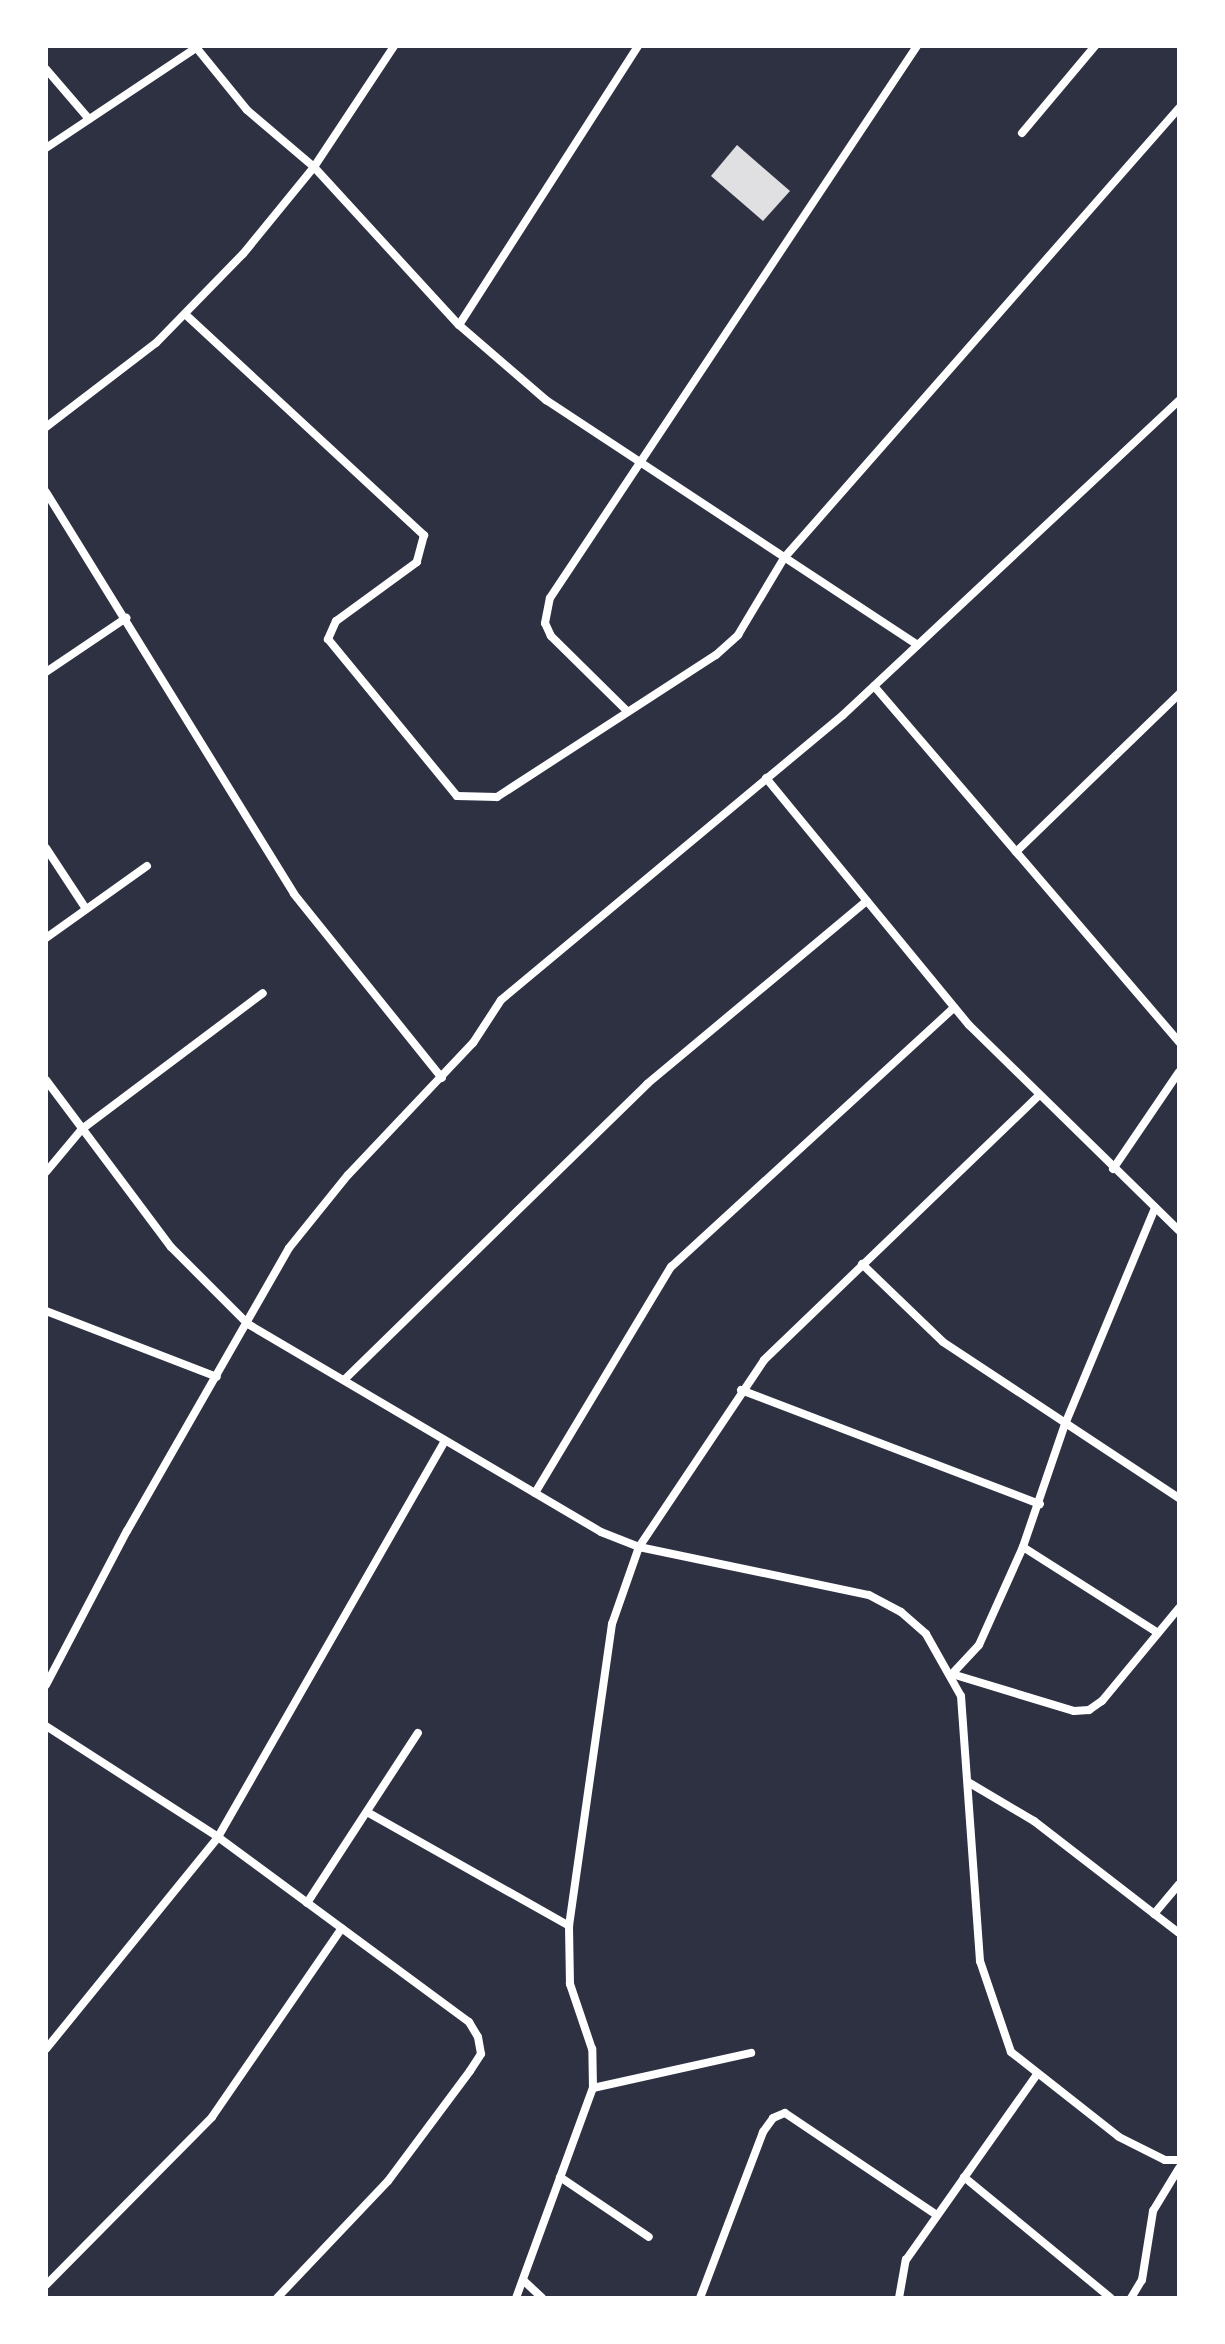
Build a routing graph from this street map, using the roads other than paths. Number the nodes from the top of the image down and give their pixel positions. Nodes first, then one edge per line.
1 (394, 46) edge
2 (638, 46) edge
3 (917, 46) edge
4 (1095, 46) edge
5 (196, 47) edge
6 (46, 69) edge
7 (1178, 113) edge
8 (89, 119) junction
9 (1022, 133) dead end
10 (46, 148) edge
11 (314, 167) junction
12 (185, 314) junction
13 (459, 325) junction
14 (1179, 401) edge
15 (46, 426) edge
16 (641, 465) junction
17 (46, 492) edge
18 (784, 558) junction
19 (126, 618) junction
20 (918, 645) junction
21 (46, 672) edge
22 (874, 686) junction
23 (1179, 694) edge
24 (627, 711) junction
25 (766, 778) junction
26 (46, 848) edge
27 (1016, 852) junction
28 (147, 866) dead end
29 (867, 901) junction
30 (86, 909) junction
31 (46, 938) edge
32 (263, 993) dead end
33 (954, 1008) junction
34 (1179, 1042) edge
35 (1179, 1072) edge
36 (442, 1078) junction
37 (46, 1080) edge
38 (1037, 1097) junction
39 (82, 1129) junction
40 (1113, 1169) junction
41 (46, 1172) edge
42 (1155, 1208) junction
43 (1179, 1231) edge
44 (862, 1264) junction
45 (46, 1311) edge
46 (248, 1324) junction
47 (217, 1377) junction
48 (344, 1380) junction
49 (741, 1390) junction
50 (1065, 1424) junction
51 (445, 1440) junction
52 (535, 1493) junction
53 (1179, 1498) edge
54 (1040, 1504) junction
55 (639, 1547) junction
56 (1023, 1547) junction
57 (1179, 1608) edge
58 (1158, 1633) junction
59 (952, 1674) junction
60 (46, 1685) edge
61 (46, 1726) edge
62 (418, 1733) dead end
63 (968, 1782) junction
64 (367, 1812) junction
65 (218, 1837) junction
66 (1179, 1884) edge
67 (307, 1903) junction
68 (1154, 1914) junction
69 (569, 1926) junction
70 (342, 1928) junction
71 (1179, 1933) edge
72 (46, 2049) edge
73 (751, 2053) dead end
74 (1037, 2074) junction
75 (593, 2088) junction
76 (1179, 2160) edge
77 (1179, 2168) edge
78 (560, 2177) junction
79 (964, 2177) junction
80 (937, 2215) junction
81 (649, 2237) dead end
82 (523, 2280) junction
83 (46, 2285) edge
84 (277, 2298) edge
85 (516, 2298) edge
86 (542, 2298) edge
87 (700, 2298) edge
88 (899, 2298) edge
89 (1111, 2298) edge
90 (1131, 2298) edge

1 - 11 street
2 - 13 street
3 - 16 street
4 - 9 street
5 - 8 street
5 - 11 street
6 - 8 street
7 - 18 street
8 - 10 street
11 - 12 street
11 - 13 street
12 - 15 street
12 - 24 street
13 - 16 street
14 - 20 street
16 - 18 street
16 - 24 street
17 - 19 street
18 - 20 street
18 - 24 street
19 - 21 street
19 - 36 street
20 - 22 street
22 - 25 street
22 - 27 street
23 - 27 street
25 - 29 street
25 - 36 street
26 - 30 street
27 - 34 street
28 - 30 street
29 - 33 street
29 - 48 street
30 - 31 street
32 - 39 street
33 - 38 street
33 - 52 street
35 - 40 street
36 - 46 street
37 - 39 street
38 - 40 street
38 - 44 street
39 - 41 street
39 - 46 street
40 - 42 street
42 - 43 street
42 - 50 street
44 - 49 street
44 - 50 street
45 - 47 street
46 - 47 street
46 - 48 street
47 - 60 street
48 - 51 street
49 - 54 street
49 - 55 street
50 - 53 street
50 - 54 street
51 - 52 street
51 - 65 street
52 - 55 street
54 - 56 street
55 - 59 street
55 - 69 street
56 - 58 street
56 - 59 street
57 - 58 street
58 - 59 street
59 - 63 street
61 - 65 street
62 - 64 street
63 - 68 street
63 - 74 street
64 - 67 street
64 - 69 street
65 - 67 street
65 - 72 street
66 - 68 street
67 - 70 street
68 - 71 street
69 - 75 street
70 - 83 street
70 - 84 street
73 - 75 street
74 - 76 street
74 - 79 street
75 - 78 street
77 - 90 street
78 - 81 street
78 - 82 street
79 - 80 street
79 - 89 street
80 - 87 street
80 - 88 street
82 - 85 street
82 - 86 street

